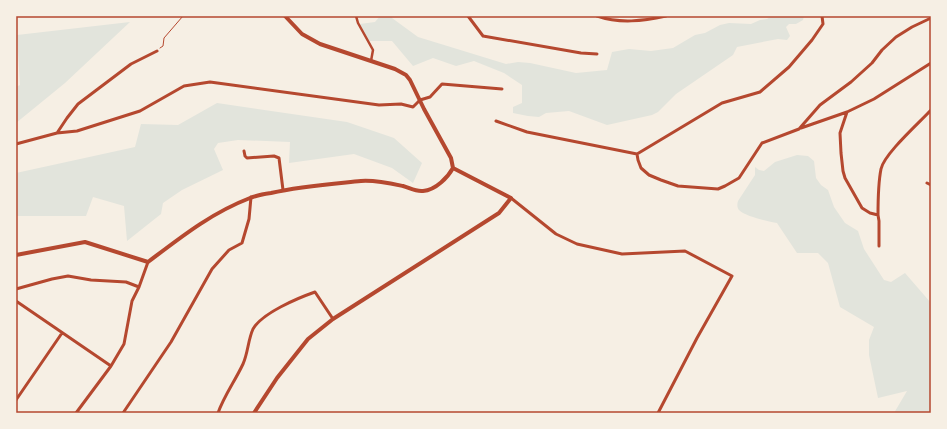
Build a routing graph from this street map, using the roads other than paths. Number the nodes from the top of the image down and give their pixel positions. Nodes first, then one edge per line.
1 (285, 16) edge
2 (356, 16) edge
3 (597, 16) edge
4 (666, 16) edge
5 (822, 16) edge
6 (469, 17) edge
7 (931, 18) edge
8 (156, 51) road end
9 (596, 54) dead end
10 (371, 61) junction
11 (931, 64) edge
12 (502, 88) dead end
13 (420, 100) junction
14 (931, 110) edge
15 (847, 112) junction
16 (496, 121) dead end
17 (799, 129) junction
18 (57, 133) junction
19 (16, 144) edge
20 (244, 151) dead end
21 (637, 154) junction
22 (453, 168) junction
23 (927, 183) dead end
24 (931, 185) edge
25 (283, 190) junction
26 (251, 197) junction
27 (511, 198) junction
28 (878, 215) junction
29 (879, 246) dead end
30 (16, 255) edge
31 (148, 262) junction
32 (139, 287) junction
33 (16, 289) edge
34 (16, 301) edge
35 (333, 319) junction
36 (62, 333) junction
37 (111, 366) junction
38 (16, 400) edge
39 (76, 413) edge
40 (123, 413) edge
41 (218, 413) edge
42 (254, 413) edge
43 (658, 413) edge

1 - 10 street
2 - 10 street
3 - 4 street
5 - 21 street
6 - 9 street
7 - 17 street
8 - 18 street
10 - 13 street
11 - 15 street
12 - 13 street
13 - 18 street
13 - 22 street
14 - 28 street
15 - 17 street
15 - 28 street
16 - 21 street
17 - 21 street
18 - 19 street
20 - 25 street
22 - 25 street
22 - 27 street
23 - 24 street
25 - 26 street
26 - 31 street
26 - 40 street
27 - 35 street
27 - 43 street
28 - 29 street
30 - 31 street
31 - 32 street
32 - 33 street
32 - 37 street
34 - 36 street
35 - 41 street
35 - 42 street
36 - 37 street
36 - 38 street
37 - 39 street

